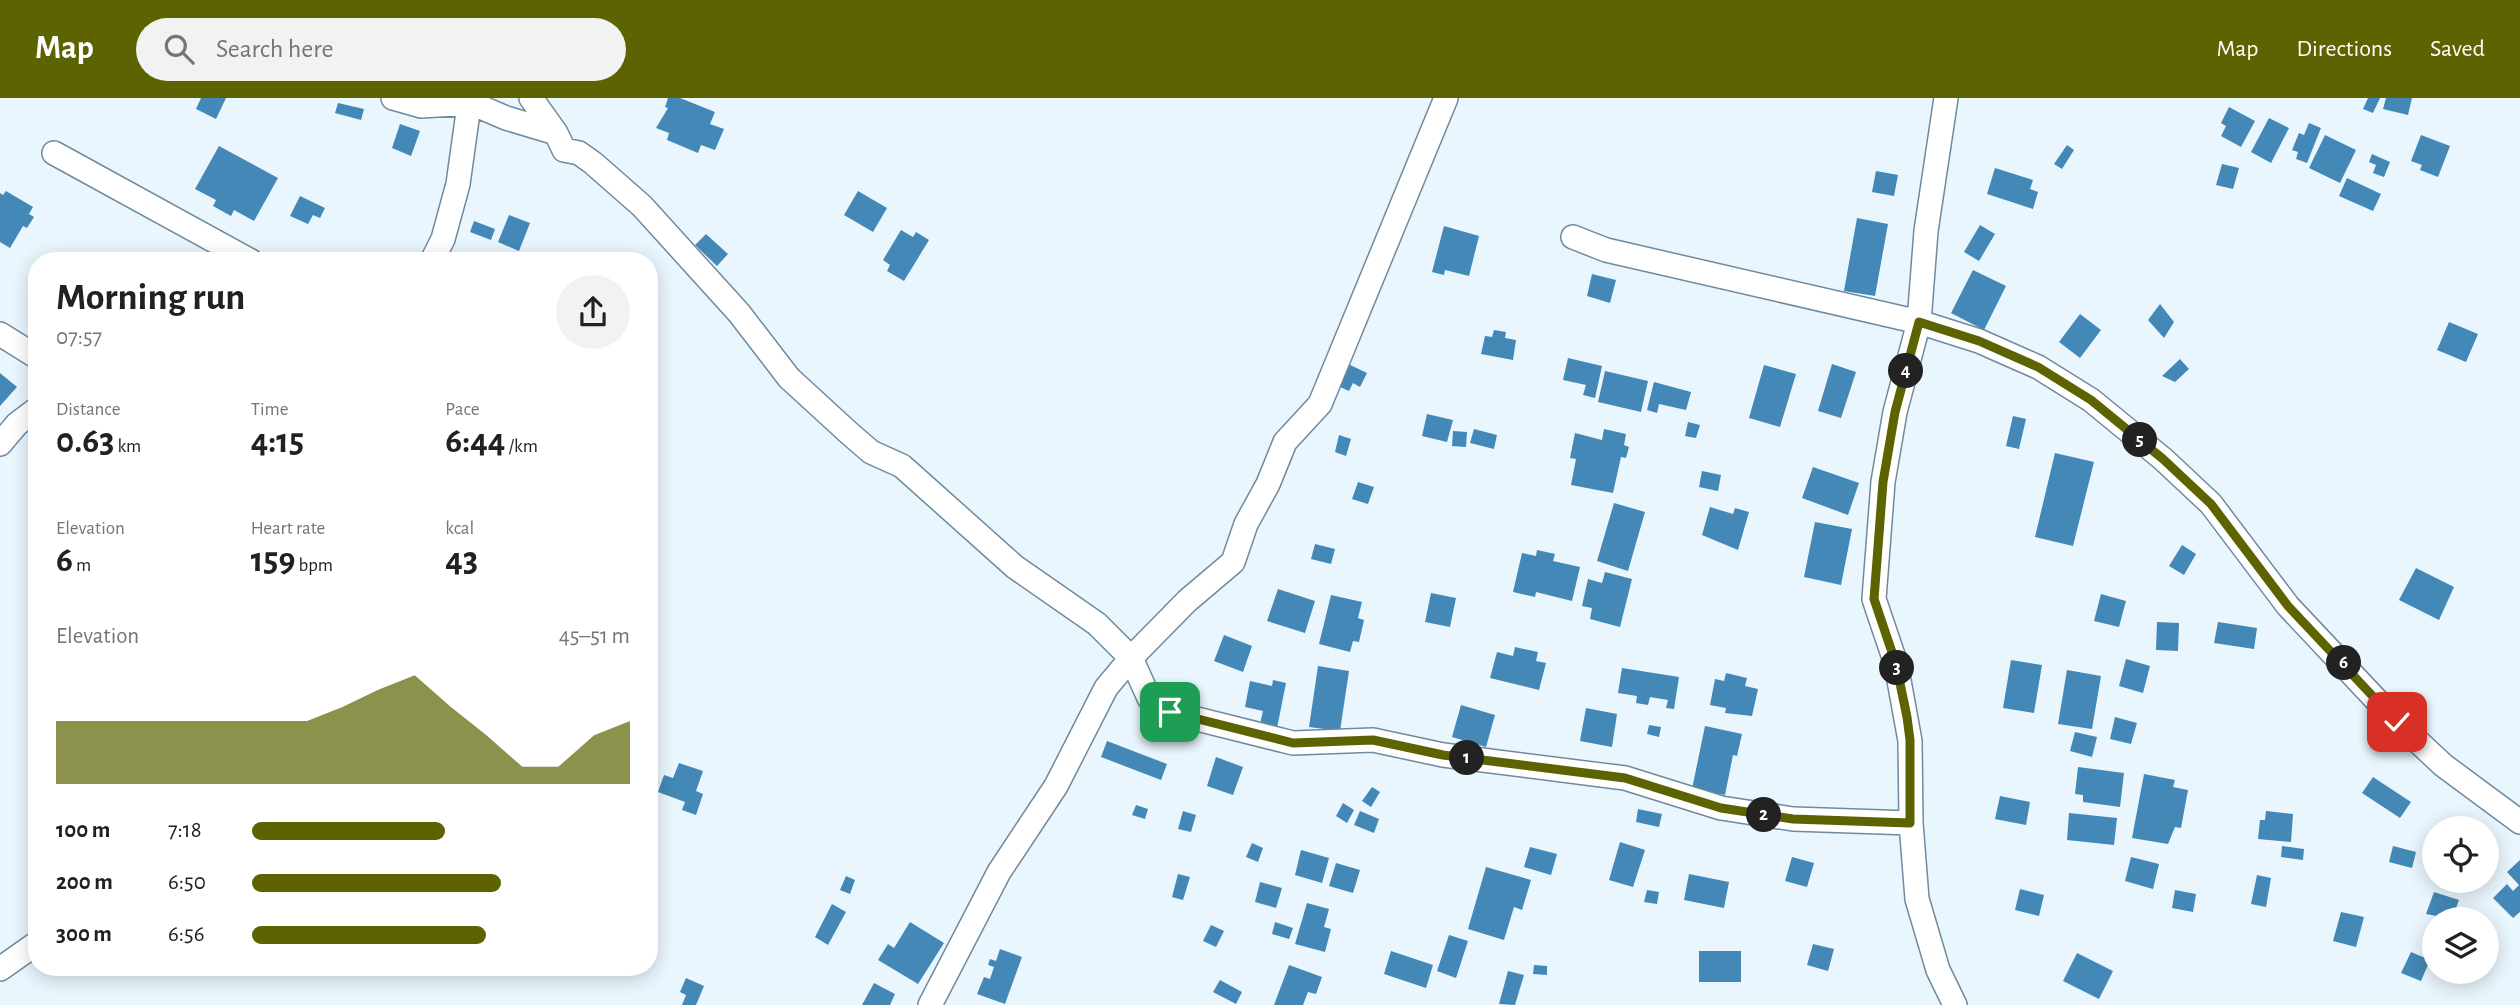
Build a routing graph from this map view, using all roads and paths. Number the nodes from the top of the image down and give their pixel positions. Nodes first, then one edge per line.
1 (393, 98) edge
2 (531, 98) edge
3 (1446, 98) edge
4 (1946, 98) edge
5 (470, 100) edge
6 (556, 133) junction
7 (54, 153) dead end
8 (1573, 237) dead end
9 (235, 252) edge
10 (436, 252) edge
11 (1919, 322) junction
12 (0, 334) edge
13 (28, 351) edge
14 (28, 416) edge
15 (0, 444) edge
16 (1130, 657) junction
17 (2520, 822) edge
18 (1910, 823) junction
19 (28, 949) edge
20 (0, 969) edge
21 (930, 1005) edge
22 (1955, 1005) edge

1 - 5 street
2 - 6 street
3 - 16 street
4 - 11 street
5 - 6 street
5 - 10 street
6 - 16 street
7 - 9 street
8 - 11 street
11 - 17 street
11 - 18 street
12 - 13 street
14 - 15 street
16 - 18 street
16 - 21 street
18 - 22 street
19 - 20 street

